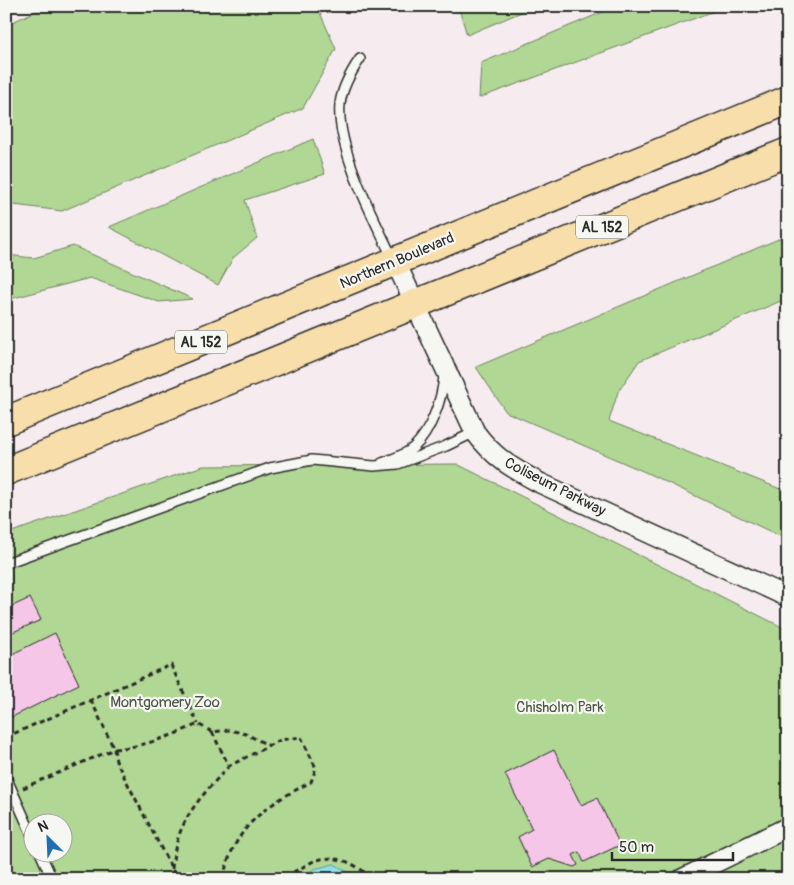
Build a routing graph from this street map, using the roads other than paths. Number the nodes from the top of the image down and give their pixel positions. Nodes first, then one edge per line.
1 (360, 59) dead end
2 (788, 100) edge
3 (788, 152) edge
4 (394, 261) junction
5 (416, 303) junction
6 (445, 366) junction
7 (6, 421) edge
8 (475, 432) junction
9 (374, 466) junction
10 (6, 471) edge
11 (6, 563) edge
12 (788, 597) edge
13 (6, 777) edge
14 (22, 812) edge
15 (788, 827) edge
16 (44, 862) edge
17 (52, 879) edge
18 (682, 879) edge

1 - 4 lane
2 - 4 highway, Northern Boulevard / AL 152
3 - 5 highway, AL 152
4 - 5 street, Coliseum Parkway
4 - 7 highway, Northern Boulevard / AL 152
5 - 6 street, Coliseum Parkway
5 - 10 highway, AL 152
6 - 8 street, Coliseum Parkway
6 - 9 lane
8 - 9 lane
8 - 12 street, Coliseum Parkway
9 - 11 lane
13 - 14 lane
15 - 18 street
16 - 17 lane

